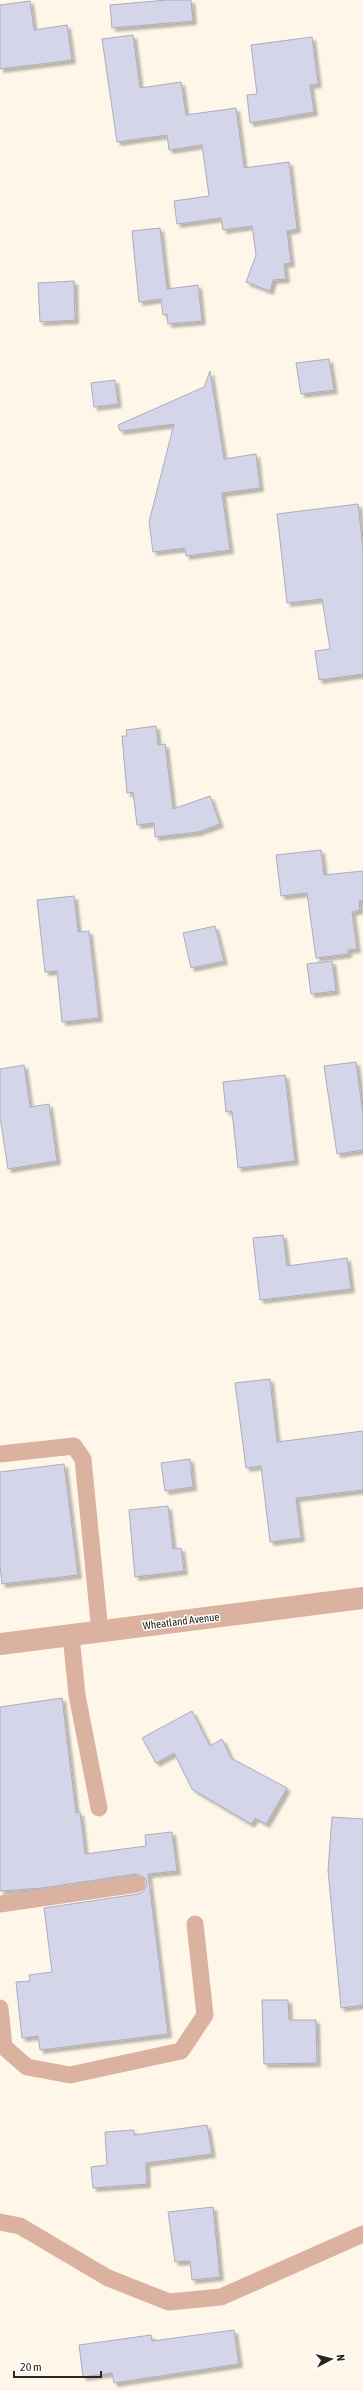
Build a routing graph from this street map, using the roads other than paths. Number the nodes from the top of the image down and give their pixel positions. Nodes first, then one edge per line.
1 (0, 1454) edge
2 (363, 1598) edge
3 (100, 1632) junction
4 (71, 1636) junction
5 (0, 1644) edge
6 (99, 1808) dead end
7 (137, 1884) dead end
8 (0, 1904) edge
9 (195, 1924) dead end
10 (0, 2008) edge
11 (0, 2222) edge
12 (363, 2234) edge

1 - 3 lane
2 - 3 street, Wheatland Avenue
3 - 4 street, Wheatland Avenue
4 - 5 street, Wheatland Avenue
4 - 6 lane
7 - 8 lane
9 - 10 lane
11 - 12 lane

